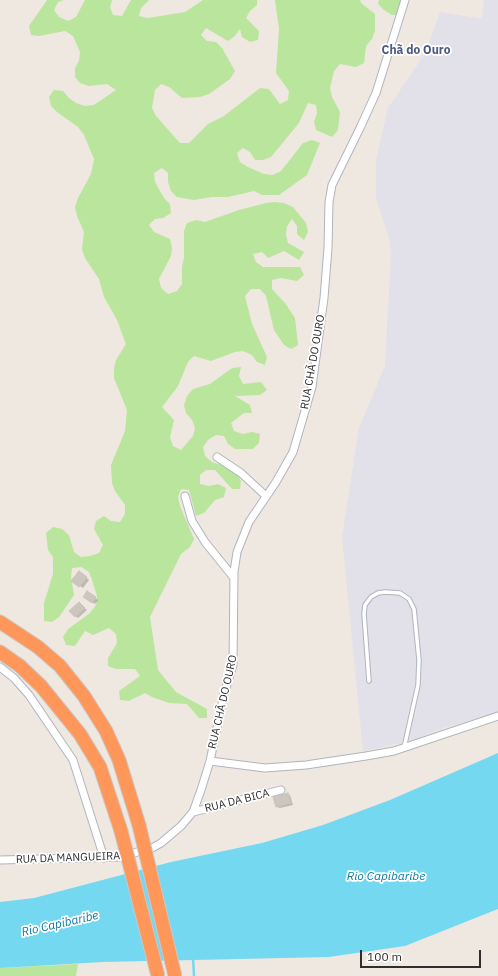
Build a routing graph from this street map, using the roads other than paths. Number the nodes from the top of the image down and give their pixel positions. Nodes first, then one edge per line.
1 (405, 0) edge
2 (217, 457) dead end
3 (185, 496) dead end
4 (266, 496) junction
5 (234, 578) junction
6 (0, 622) edge
7 (0, 652) edge
8 (0, 667) edge
9 (369, 681) dead end
10 (498, 716) edge
11 (404, 748) junction
12 (210, 761) junction
13 (281, 790) dead end
14 (193, 812) junction
15 (104, 858) junction
16 (0, 860) edge
17 (158, 976) edge
18 (175, 976) edge

1 - 4 street, RUA CHÃ DO OURO
2 - 4 street
3 - 5 street
4 - 5 street, RUA CHÃ DO OURO
5 - 12 street, RUA CHÃ DO OURO
6 - 18 highway, bridge
7 - 17 highway, bridge
8 - 15 street
9 - 11 lane
10 - 11 street
11 - 12 street
12 - 14 street, RUA CHÃ DO OURO
13 - 14 street, RUA DA BICA
14 - 15 street, RUA DA MANGUEIRA
15 - 16 street, RUA DA MANGUEIRA

